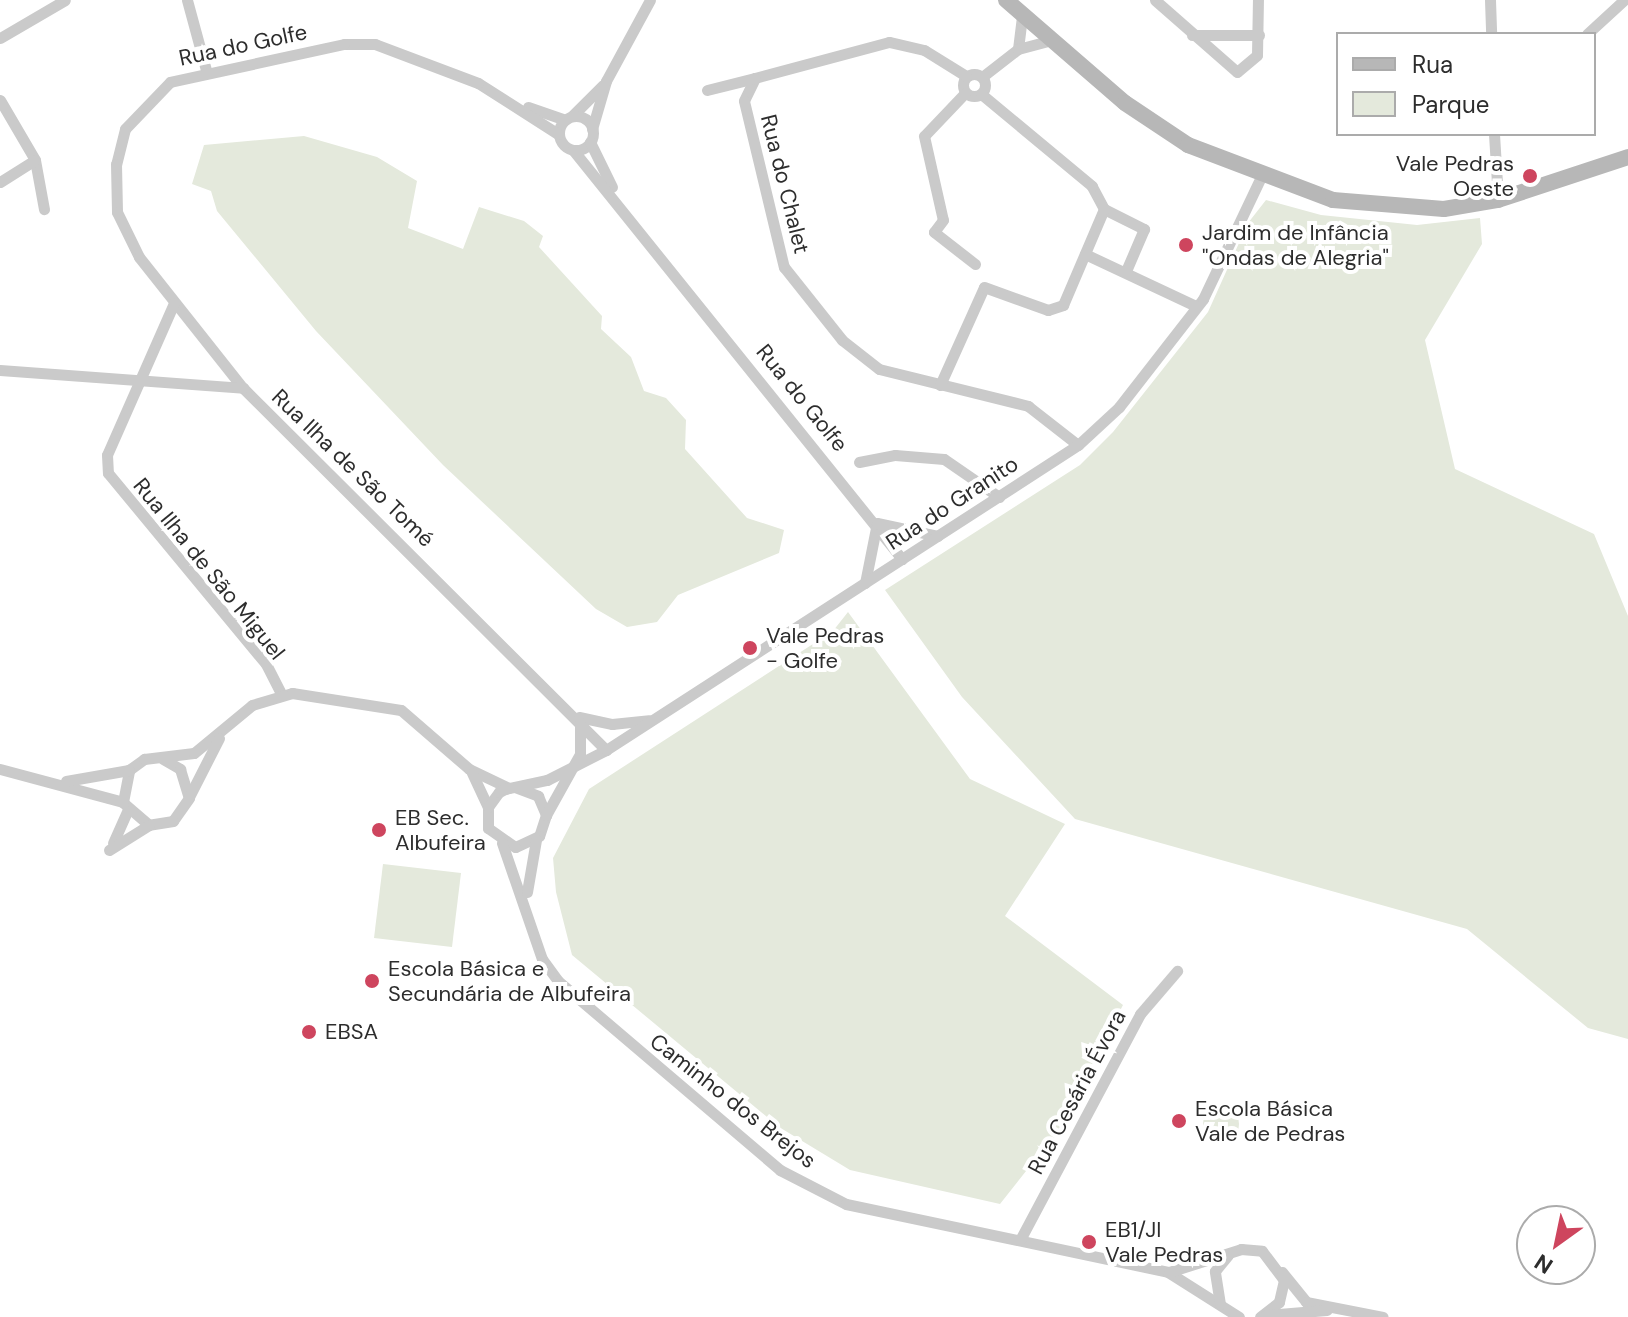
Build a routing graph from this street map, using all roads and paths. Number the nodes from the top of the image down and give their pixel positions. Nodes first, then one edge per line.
1 (65, 0) edge
2 (187, 0) edge
3 (197, 0) edge
4 (650, 0) edge
5 (1006, 0) edge
6 (1155, 0) edge
7 (1258, 0) edge
8 (1490, 0) edge
9 (1624, 0) edge
10 (192, 16) junction
11 (1022, 16) junction
12 (1491, 32) edge
13 (1589, 32) edge
14 (1192, 35) junction
15 (1259, 35) junction
16 (0, 38) edge
17 (1052, 40) junction
18 (1018, 49) junction
19 (206, 70) junction
20 (966, 76) junction
21 (982, 77) junction
22 (755, 78) junction
23 (606, 81) junction
24 (707, 90) dead end
25 (965, 93) junction
26 (981, 94) junction
27 (517, 102) junction
28 (1, 106) edge
29 (568, 118) junction
30 (558, 134) junction
31 (591, 136) junction
32 (1494, 136) edge
33 (573, 150) junction
34 (1628, 157) edge
35 (35, 160) junction
36 (1260, 179) junction
37 (0, 182) edge
38 (1498, 200) junction
39 (1104, 203) junction
40 (624, 208) junction
41 (44, 209) dead end
42 (1085, 254) junction
43 (975, 264) dead end
44 (1126, 271) junction
45 (174, 303) junction
46 (1194, 305) junction
47 (0, 370) edge
48 (140, 380) junction
49 (940, 385) junction
50 (243, 388) junction
51 (1078, 445) junction
52 (859, 462) dead end
53 (999, 497) junction
54 (877, 523) junction
55 (938, 536) junction
56 (902, 559) junction
57 (864, 583) junction
58 (281, 694) junction
59 (578, 717) junction
60 (654, 719) junction
61 (220, 735) junction
62 (606, 750) junction
63 (163, 759) junction
64 (0, 769) edge
65 (469, 769) junction
66 (129, 770) junction
67 (572, 770) junction
68 (57, 781) junction
69 (512, 787) junction
70 (189, 798) junction
71 (125, 807) junction
72 (488, 807) junction
73 (546, 815) junction
74 (149, 825) junction
75 (539, 836) junction
76 (502, 843) junction
77 (527, 917) junction
78 (1177, 971) dead end
79 (1021, 1238) junction
80 (1228, 1254) junction
81 (1168, 1272) junction
82 (1282, 1272) junction
83 (1344, 1304) junction
84 (1223, 1307) junction
85 (1296, 1315) edge
86 (1262, 1316) edge
87 (1239, 1317) edge
88 (1383, 1317) edge

1 - 16 street
2 - 10 street
3 - 10 street
4 - 23 street
5 - 11 main road
6 - 14 street
7 - 15 street
8 - 12 street
9 - 13 street
10 - 19 street
11 - 17 main road
11 - 18 street
14 - 15 street
14 - 15 street
17 - 18 street
17 - 36 main road
18 - 21 street
19 - 27 street, Rua do Golfe
19 - 45 street, Rua do Golfe
20 - 21 street
20 - 22 street
20 - 25 street
21 - 26 street
22 - 24 street
22 - 49 street, Rua do Chalet
23 - 29 street
23 - 31 street
25 - 26 street
25 - 43 street
26 - 39 street
27 - 29 street
27 - 30 street, Rua do Golfe
28 - 35 street
29 - 30 street
29 - 31 street
30 - 33 street, Rua do Golfe
31 - 33 street
31 - 40 street
32 - 38 street
33 - 40 street, Rua do Golfe
34 - 38 main road
35 - 37 street
35 - 41 street
36 - 38 main road
36 - 46 street, Rua do Granito
39 - 42 street
39 - 44 street
40 - 54 street, Rua do Golfe
42 - 44 street
42 - 49 street
44 - 46 street
45 - 48 street, Rua Ilha de São Miguel
45 - 50 street, Rua do Golfe
46 - 51 street, Rua do Granito
47 - 48 street, Rua Ilha de São Tomé
48 - 50 street, Rua Ilha de São Tomé
48 - 58 street, Rua Ilha de São Miguel
49 - 51 street, Rua do Chalet
50 - 59 street, Rua Ilha de São Tomé
51 - 53 street, Rua do Granito
52 - 53 street
53 - 55 street, Rua do Granito
54 - 55 street
54 - 56 street, Rua do Golfe
54 - 57 street
55 - 56 street, Rua do Granito
56 - 57 street, Rua do Granito
57 - 60 street, Rua do Granito
58 - 61 street
58 - 65 street
59 - 60 street
59 - 62 street, Rua Ilha de São Tomé
59 - 67 street
60 - 62 street, Rua do Granito
61 - 63 street
61 - 70 street
62 - 67 street, Rua do Granito
63 - 66 street
63 - 70 street
64 - 68 street
65 - 69 street
65 - 72 street
66 - 68 street
66 - 71 street
67 - 69 street, Rua do Granito
67 - 73 street, Rua do Granito
68 - 71 street
69 - 72 street
69 - 73 street
70 - 74 street
71 - 74 street
71 - 74 street
72 - 76 street
73 - 75 street
75 - 76 street
75 - 77 street, Caminho dos Brejos
76 - 77 street, Caminho dos Brejos
77 - 79 street, Caminho dos Brejos
78 - 79 street, Rua Cesária Évora
79 - 81 street, Caminho dos Brejos
80 - 81 street
80 - 82 street
80 - 84 street
81 - 84 street
82 - 83 street
82 - 86 street
83 - 85 street
83 - 88 street
84 - 87 street
85 - 86 street

